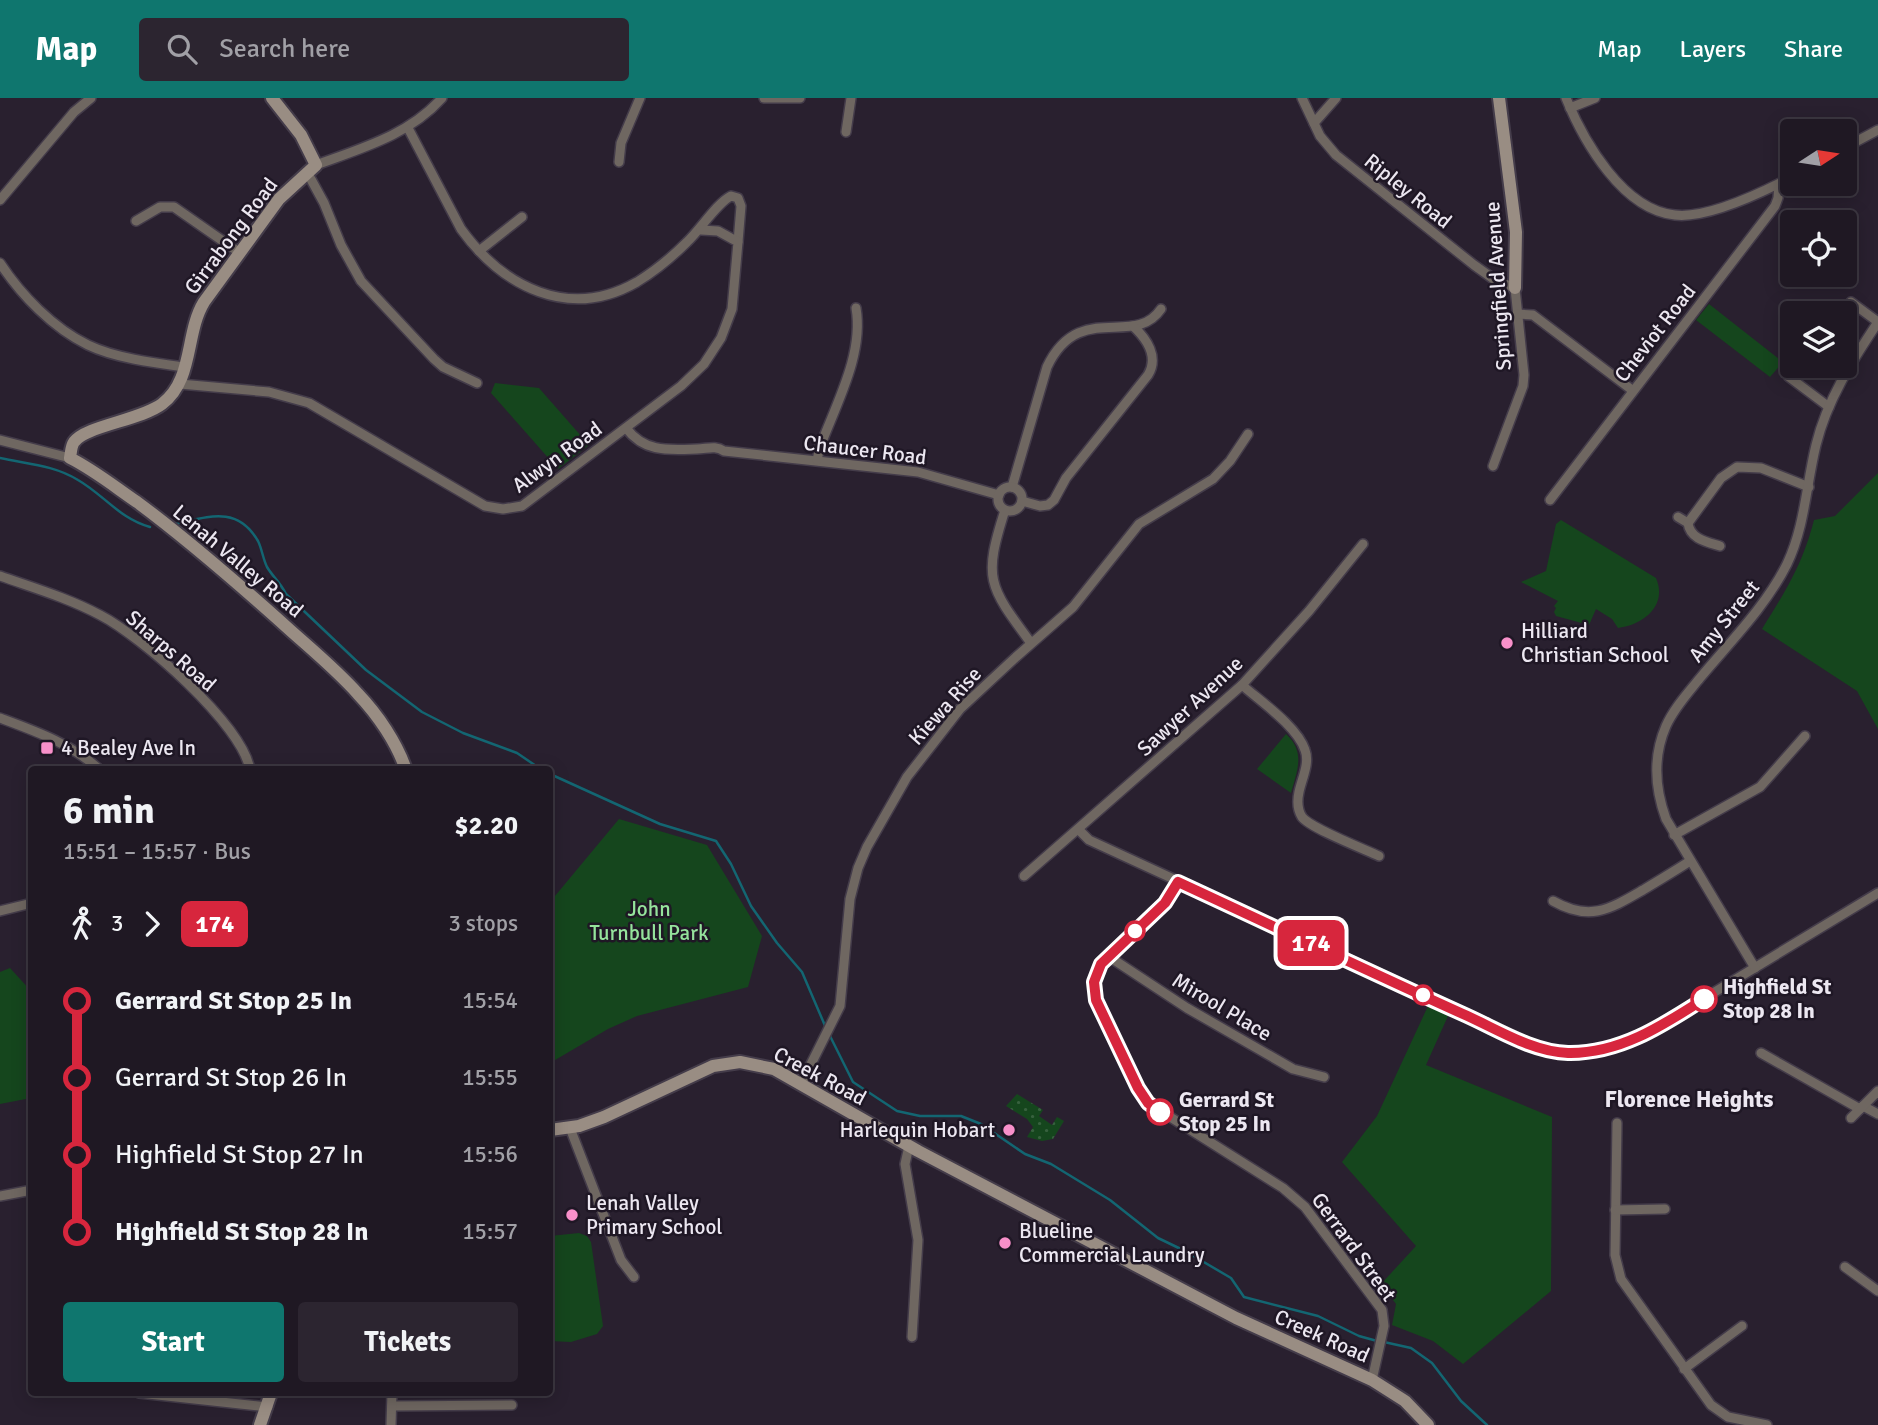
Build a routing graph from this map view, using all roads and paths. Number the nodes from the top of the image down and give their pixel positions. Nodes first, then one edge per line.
1 (91, 98) edge
2 (272, 98) edge
3 (442, 98) edge
4 (640, 98) edge
5 (764, 98) edge
6 (800, 98) edge
7 (851, 98) edge
8 (1302, 98) edge
9 (1336, 98) edge
10 (1499, 98) edge
11 (1566, 98) edge
12 (1595, 98) edge
13 (1570, 108) junction
14 (1314, 123) junction
15 (408, 128) junction
16 (1878, 130) edge
17 (846, 132) dead end
18 (1857, 141) edge
19 (619, 162) dead end
20 (311, 168) junction
21 (1779, 184) joint
22 (0, 200) edge
23 (522, 217) dead end
24 (136, 221) dead end
25 (701, 230) junction
26 (738, 242) junction
27 (479, 251) junction
28 (240, 253) junction
29 (0, 263) edge
30 (1515, 288) junction
31 (1857, 306) edge
32 (856, 308) dead end
33 (1161, 309) dead end
34 (1517, 314) junction
35 (1878, 322) edge
36 (1133, 326) junction
37 (184, 367) junction
38 (1790, 378) edge
39 (477, 383) dead end
40 (180, 384) junction
41 (1632, 390) junction
42 (1829, 407) junction
43 (626, 428) junction
44 (1248, 434) dead end
45 (0, 440) edge
46 (71, 458) junction
47 (817, 460) junction
48 (1493, 466) dead end
49 (1012, 487) junction
50 (1809, 487) junction
51 (999, 495) junction
52 (1550, 500) dead end
53 (1022, 501) junction
54 (1005, 510) junction
55 (1678, 517) dead end
56 (1688, 523) junction
57 (1363, 544) dead end
58 (1720, 546) dead end
59 (0, 576) edge
60 (1031, 643) junction
61 (1242, 685) junction
62 (0, 718) edge
63 (1805, 736) dead end
64 (95, 766) edge
65 (249, 766) edge
66 (404, 766) edge
67 (1079, 830) junction
68 (1674, 835) junction
69 (1379, 856) dead end
70 (1690, 861) junction
71 (1024, 876) dead end
72 (1178, 882) junction
73 (1878, 893) edge
74 (1553, 901) dead end
75 (28, 904) edge
76 (0, 911) edge
77 (1108, 956) junction
78 (1755, 968) junction
79 (1762, 1053) dead end
80 (1324, 1077) dead end
81 (801, 1084) junction
82 (1878, 1091) edge
83 (1862, 1107) junction
84 (1878, 1114) edge
85 (1851, 1118) dead end
86 (1617, 1123) dead end
87 (570, 1128) junction
88 (553, 1130) edge
89 (909, 1146) junction
90 (28, 1191) edge
91 (0, 1196) edge
92 (1665, 1209) dead end
93 (1615, 1210) junction
94 (1845, 1267) dead end
95 (634, 1277) dead end
96 (1878, 1290) edge
97 (1742, 1326) dead end
98 (912, 1336) dead end
99 (1684, 1369) junction
100 (1372, 1380) junction
101 (182, 1396) edge
102 (270, 1396) edge
103 (392, 1396) edge
104 (512, 1405) dead end
105 (392, 1406) junction
106 (268, 1407) junction
107 (260, 1425) edge
108 (391, 1425) edge
109 (1428, 1425) edge
110 (1767, 1425) edge

1 - 22 street
2 - 20 street
3 - 15 street, Girrabong Road
4 - 19 street
5 - 6 street
7 - 17 street
8 - 14 street, Ripley Road
9 - 14 street
10 - 30 street, Springfield Avenue
11 - 13 street
12 - 13 street
13 - 21 street
14 - 30 street, Ripley Road
15 - 20 street, Girrabong Road
15 - 27 street
16 - 18 street
20 - 28 street, Girrabong Road
20 - 39 street
21 - 41 street, Cheviot Road
23 - 27 street
24 - 28 street
25 - 26 street
25 - 26 street, Alwyn Road
25 - 27 street
26 - 43 street, Alwyn Road
28 - 37 street, Girrabong Road
29 - 37 street
30 - 34 street, Springfield Avenue
31 - 35 street
32 - 47 street
33 - 36 street
34 - 41 street
34 - 48 street, Springfield Avenue
35 - 42 street, Amy Street
36 - 49 street
36 - 53 street
37 - 40 street, Girrabong Road
38 - 42 street
40 - 43 street, Alwyn Road
40 - 46 street
41 - 52 street, Cheviot Road
42 - 50 street, Amy Street
43 - 47 street, Chaucer Road
44 - 60 street, Kiewa Rise
45 - 46 street, Lenah Valley Road
46 - 66 street, Lenah Valley Road
47 - 51 street, Chaucer Road
49 - 51 street
49 - 53 street
50 - 56 street
50 - 68 street, Amy Street
51 - 54 street
53 - 54 street
54 - 60 street
55 - 56 street
56 - 58 street
57 - 61 street, Sawyer Avenue
59 - 65 street, Sharps Road
60 - 81 street, Kiewa Rise
61 - 67 street, Sawyer Avenue
61 - 69 street
62 - 64 street
63 - 68 street
67 - 71 street, Sawyer Avenue
67 - 72 street
68 - 70 street, Amy Street
70 - 74 street
70 - 78 street, Amy Street
72 - 77 street, Gerrard Street
72 - 78 street
73 - 78 street
75 - 76 street
77 - 80 street, Mirool Place
77 - 100 street, Gerrard Street
79 - 83 street
81 - 87 street, Creek Road
81 - 89 street, Creek Road
82 - 83 street
83 - 84 street
83 - 85 street
86 - 93 street
87 - 88 street, Creek Road
87 - 95 street
89 - 98 street
89 - 100 street, Creek Road
90 - 91 street
92 - 93 street
93 - 99 street
94 - 96 street
97 - 99 street
99 - 110 street
100 - 109 street, Creek Road
101 - 106 street
102 - 106 street
103 - 105 street
104 - 105 street
105 - 108 street
106 - 107 street

